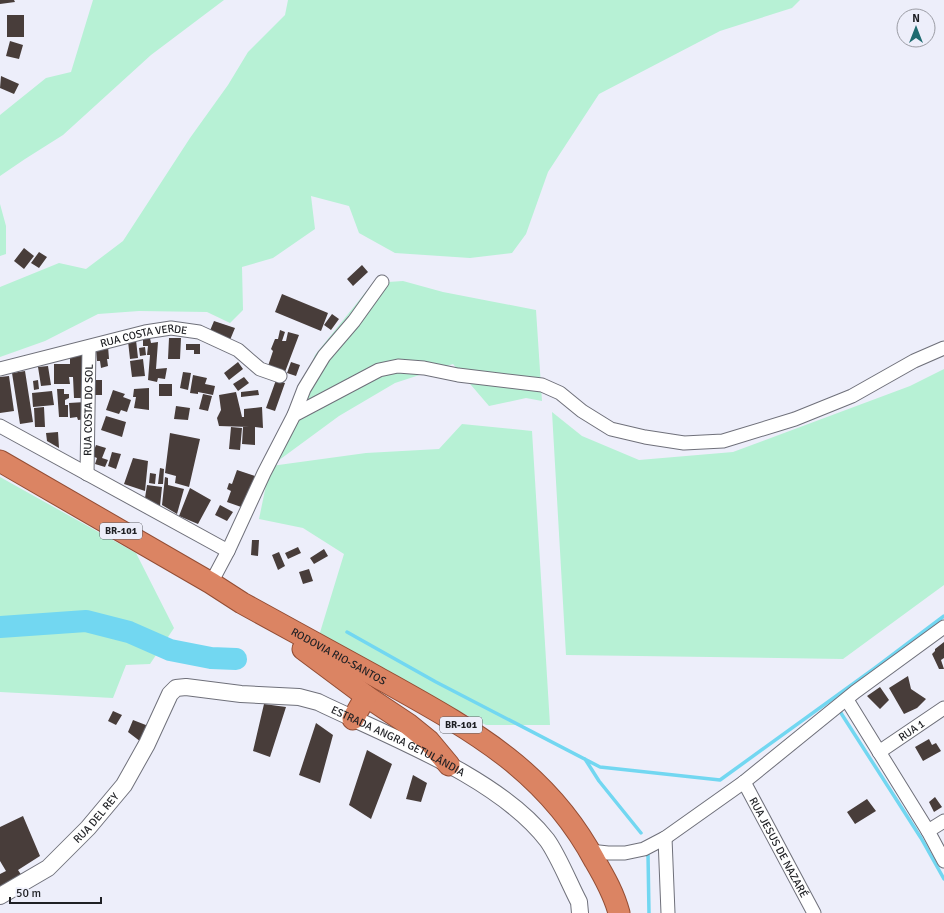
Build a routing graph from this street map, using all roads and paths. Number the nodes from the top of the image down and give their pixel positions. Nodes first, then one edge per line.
1 (382, 282) dead end
2 (89, 347) junction
3 (944, 348) edge
4 (0, 369) edge
5 (280, 376) dead end
6 (294, 415) junction
7 (0, 426) edge
8 (0, 461) edge
9 (87, 474) junction
10 (228, 551) junction
11 (211, 583) junction
12 (242, 603) junction
13 (944, 627) edge
14 (366, 696) junction
15 (847, 700) junction
16 (944, 708) edge
17 (161, 712) joint
18 (353, 719) junction
19 (879, 752) junction
20 (449, 765) junction
21 (744, 782) junction
22 (944, 821) edge
23 (928, 831) junction
24 (665, 838) junction
25 (590, 851) junction
26 (944, 861) edge
27 (0, 896) edge
28 (580, 913) edge
29 (619, 913) edge
30 (668, 913) edge
31 (814, 913) edge

1 - 6 street
2 - 4 street, RUA COSTA VERDE
2 - 5 street, RUA COSTA VERDE
2 - 9 street, RUA COSTA DO SOL
3 - 6 street
6 - 10 street
7 - 9 street
8 - 11 highway, RODOVIA RIO-SANTOS / BR-101
9 - 10 street
10 - 11 street
11 - 12 highway, RODOVIA RIO-SANTOS / BR-101
12 - 14 highway
12 - 25 highway, RODOVIA RIO-SANTOS / BR-101
13 - 15 street
14 - 18 highway
14 - 20 highway
15 - 19 street
15 - 21 street
16 - 19 street, RUA 1
17 - 18 street, ESTRADA ANGRA GETULÂNDIA
17 - 27 street, RUA DEL REY
18 - 20 street, ESTRADA ANGRA GETULÂNDIA
19 - 23 street
20 - 28 street, ESTRADA ANGRA GETULÂNDIA
21 - 24 street
21 - 31 street, RUA JESUS DE NAZARÉ
22 - 23 street
23 - 26 street
24 - 25 street
24 - 30 street
25 - 29 highway, RODOVIA RIO-SANTOS / BR-101

